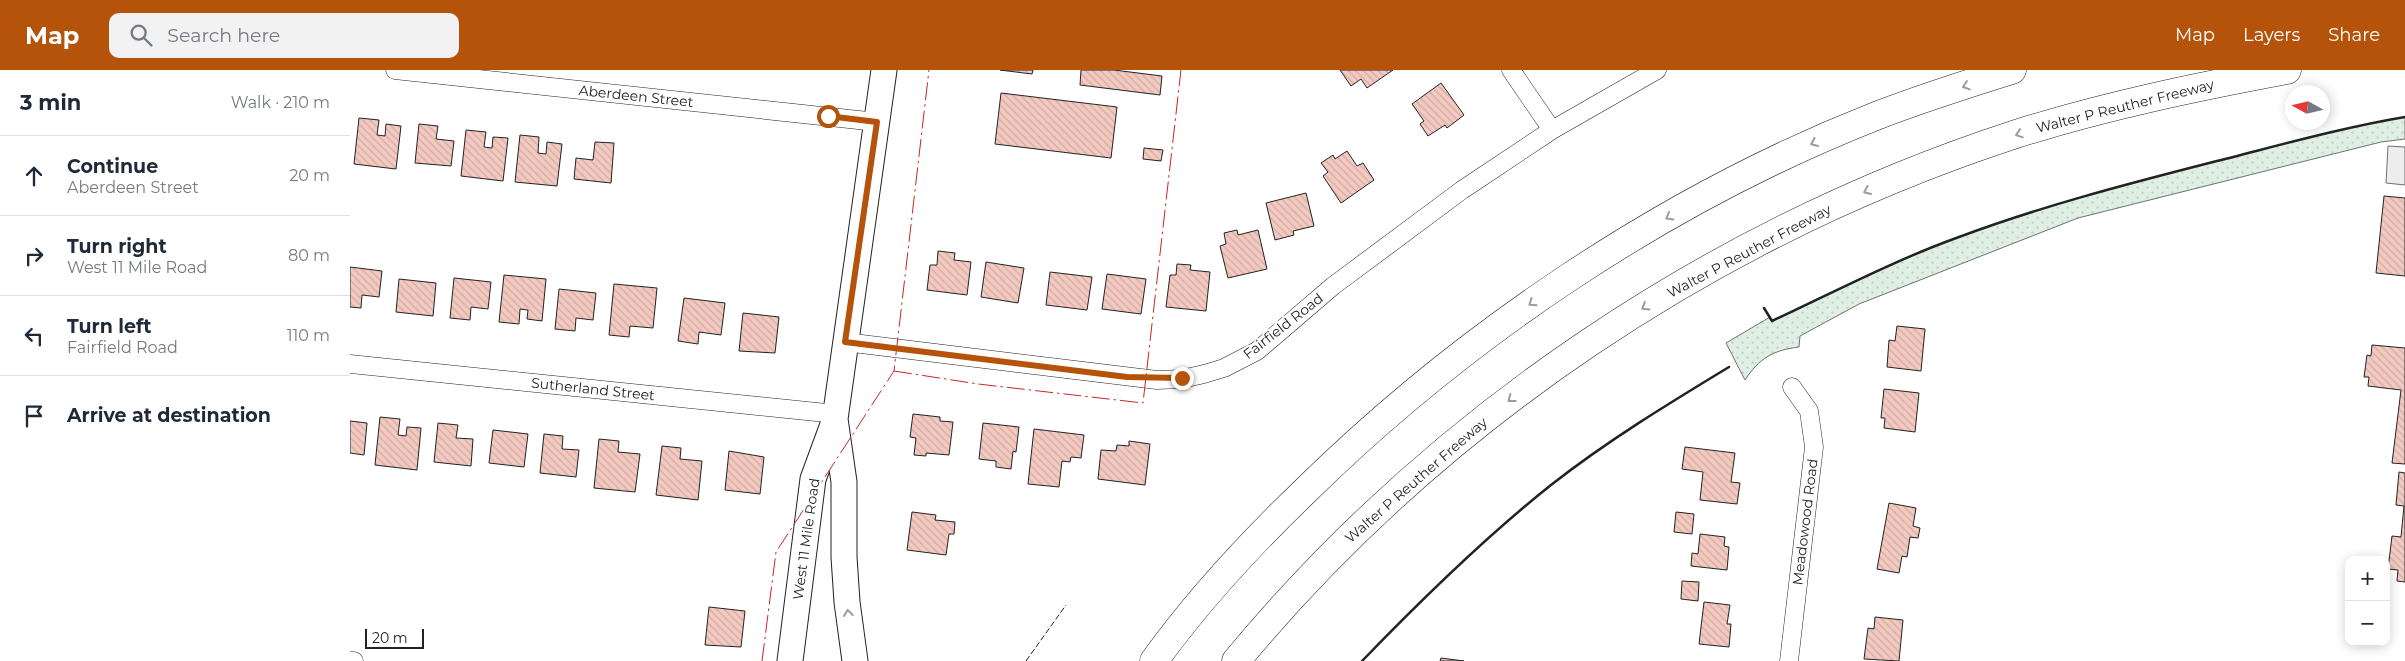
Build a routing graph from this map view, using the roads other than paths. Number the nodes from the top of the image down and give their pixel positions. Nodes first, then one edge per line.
1 (394, 70) edge
2 (884, 70) edge
3 (1511, 70) edge
4 (1657, 70) edge
5 (2012, 70) edge
6 (2287, 70) edge
7 (877, 122) junction
8 (1552, 130) junction
9 (845, 342) junction
10 (350, 364) edge
11 (1792, 387) dead end
12 (836, 417) junction
13 (801, 568) junction
14 (350, 661) edge
15 (354, 661) edge
16 (790, 661) edge
17 (801, 661) edge
18 (855, 661) edge
19 (1154, 661) edge
20 (1236, 661) edge
21 (1789, 661) edge

1 - 7 street, Aberdeen Street
2 - 7 main road, West 11 Mile Road
3 - 8 street
4 - 8 street, Fairfield Road
5 -> 19 highway
6 -> 20 highway, Walter P Reuther Freeway
7 - 9 main road, West 11 Mile Road
8 - 9 street, Fairfield Road
9 - 12 main road, West 11 Mile Road
10 - 12 street, Sutherland Street
11 - 21 street, Meadowood Road
12 - 13 main road, West 11 Mile Road
18 -> 12 main road, West 11 Mile Road
13 - 16 main road, West 11 Mile Road
13 - 17 main road
14 - 15 street

